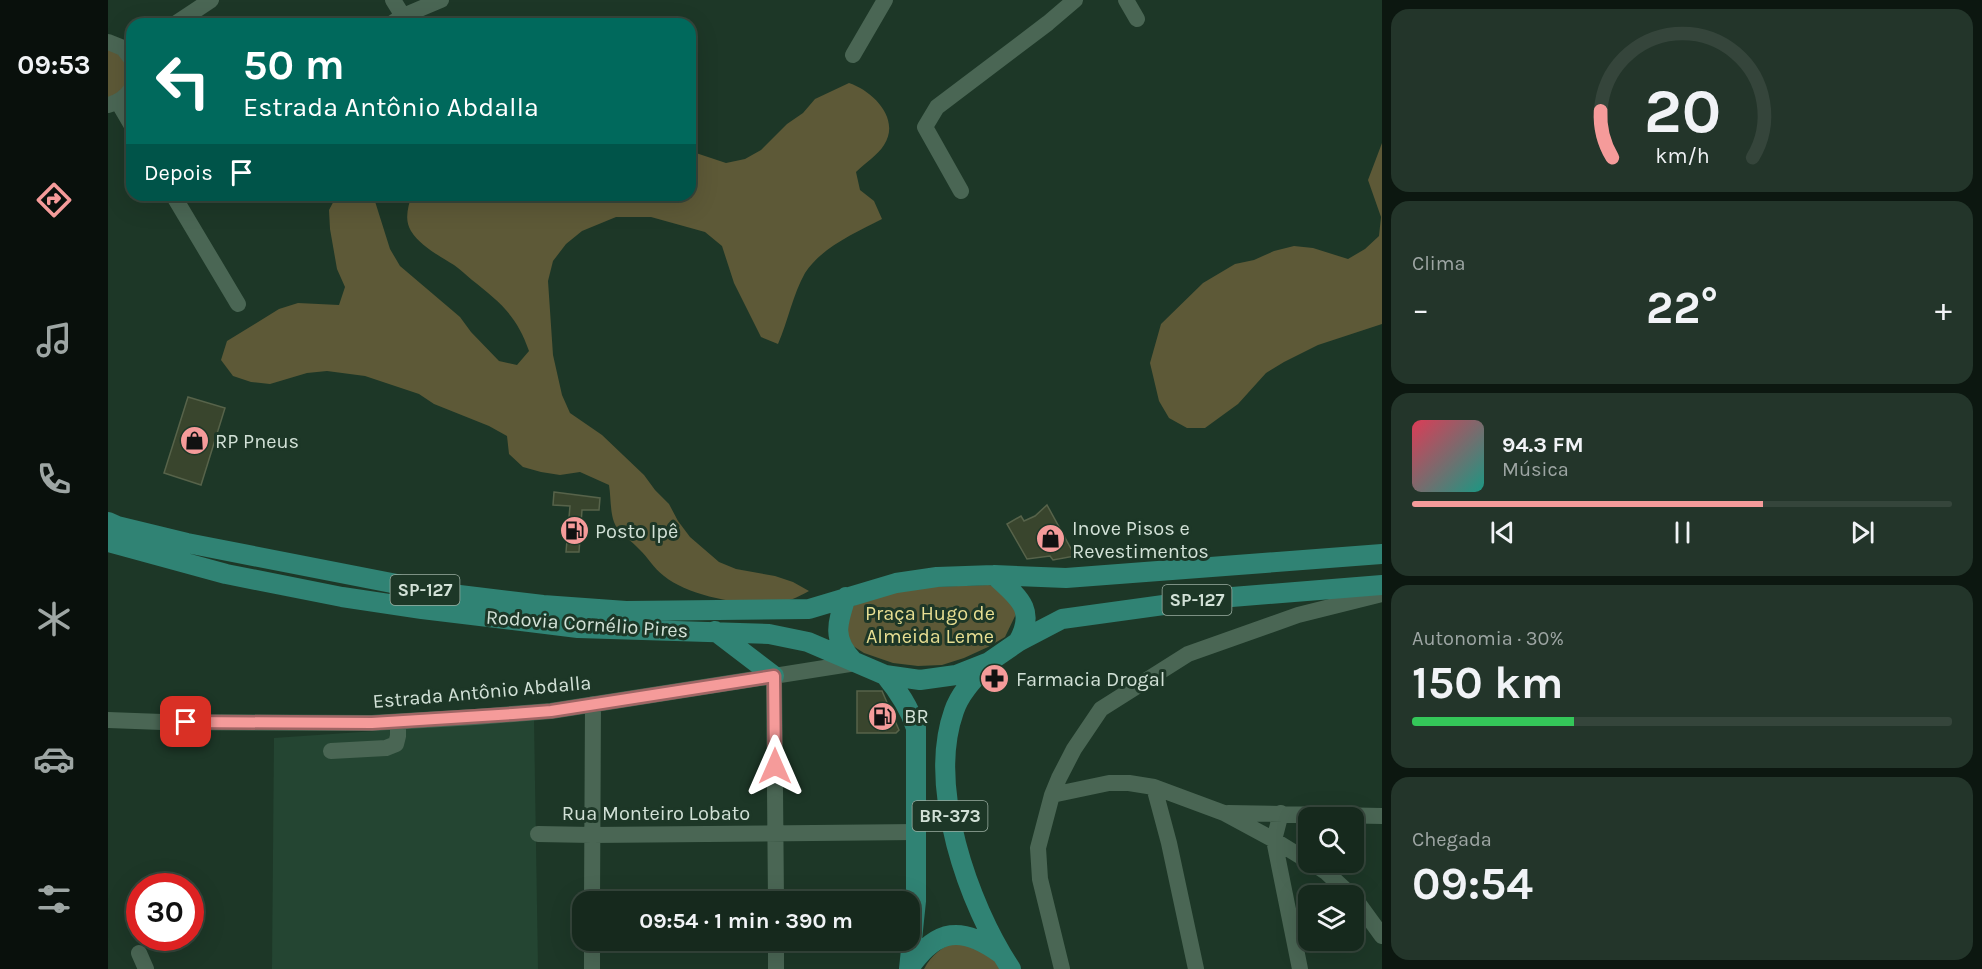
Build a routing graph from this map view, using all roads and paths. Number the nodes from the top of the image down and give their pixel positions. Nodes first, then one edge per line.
1 (211, 0) edge
2 (393, 0) edge
3 (441, 0) edge
4 (1075, 0) edge
5 (1126, 0) edge
6 (883, 1) edge
7 (185, 18) edge
8 (397, 18) edge
9 (401, 18) edge
10 (1137, 19) dead end
11 (108, 42) edge
12 (126, 51) edge
13 (853, 55) dead end
14 (113, 104) edge
15 (126, 119) edge
16 (961, 191) dead end
17 (177, 201) edge
18 (238, 304) dead end
19 (108, 522) edge
20 (108, 542) edge
21 (1382, 554) edge
22 (994, 575) junction
23 (1382, 585) edge
24 (1382, 594) edge
25 (846, 597) junction
26 (715, 631) junction
27 (1018, 642) junction
28 (855, 662) junction
29 (989, 662) junction
30 (885, 675) junction
31 (774, 676) junction
32 (593, 704) junction
33 (108, 720) edge
34 (398, 722) junction
35 (331, 751) dead end
36 (1154, 787) junction
37 (1052, 795) junction
38 (1224, 813) junction
39 (1281, 813) junction
40 (1382, 816) edge
41 (917, 832) junction
42 (776, 833) junction
43 (538, 834) dead end
44 (592, 835) junction
45 (1274, 840) junction
46 (1298, 855) edge
47 (1327, 873) edge
48 (1341, 885) edge
49 (592, 891) edge
50 (776, 891) edge
51 (1364, 911) edge
52 (1382, 936) edge
53 (592, 951) edge
54 (776, 951) edge
55 (139, 953) dead end
56 (1006, 961) edge
57 (909, 968) edge
58 (146, 969) edge
59 (591, 969) edge
60 (776, 969) edge
61 (1062, 969) edge
62 (1196, 969) edge
63 (1300, 969) edge

1 - 7 street
2 - 8 street
3 - 9 street
4 - 16 street
5 - 10 street
6 - 13 street
11 - 12 street
14 - 15 street
17 - 18 street
19 - 25 main road, Rodovia Cornélio Pires / SP-127
20 - 26 main road, Rodovia Cornélio Pires / SP-127
21 - 22 main road, SP-127
22 - 25 main road, SP-127
22 - 27 main road
23 - 27 main road, SP-127
24 - 37 street
25 - 28 main road
26 - 28 main road, Rodovia Cornélio Pires / SP-127
26 - 31 main road
27 - 29 main road, SP-127
28 - 30 main road, SP-127
28 - 31 street, Estrada Antônio Abdalla
29 - 30 main road, SP-127
29 - 56 main road, BR-373
30 - 41 main road, BR-373
31 - 32 street, Estrada Antônio Abdalla
31 - 42 street
32 - 34 street, Estrada Antônio Abdalla
32 - 44 street
33 - 34 street, Estrada Antônio Abdalla
34 - 35 street
36 - 37 street
36 - 38 street
36 - 62 street
37 - 61 street
38 - 39 street
38 - 45 street
39 - 40 street
39 - 45 street
41 - 42 street, Rua Monteiro Lobato
41 - 57 main road, BR-373
42 - 44 street, Rua Monteiro Lobato
42 - 50 street
43 - 44 street, Rua Monteiro Lobato
44 - 49 street
45 - 46 street
45 - 63 street
47 - 48 street
51 - 52 street
53 - 59 street
54 - 60 street
55 - 58 street
56 - 57 main road

